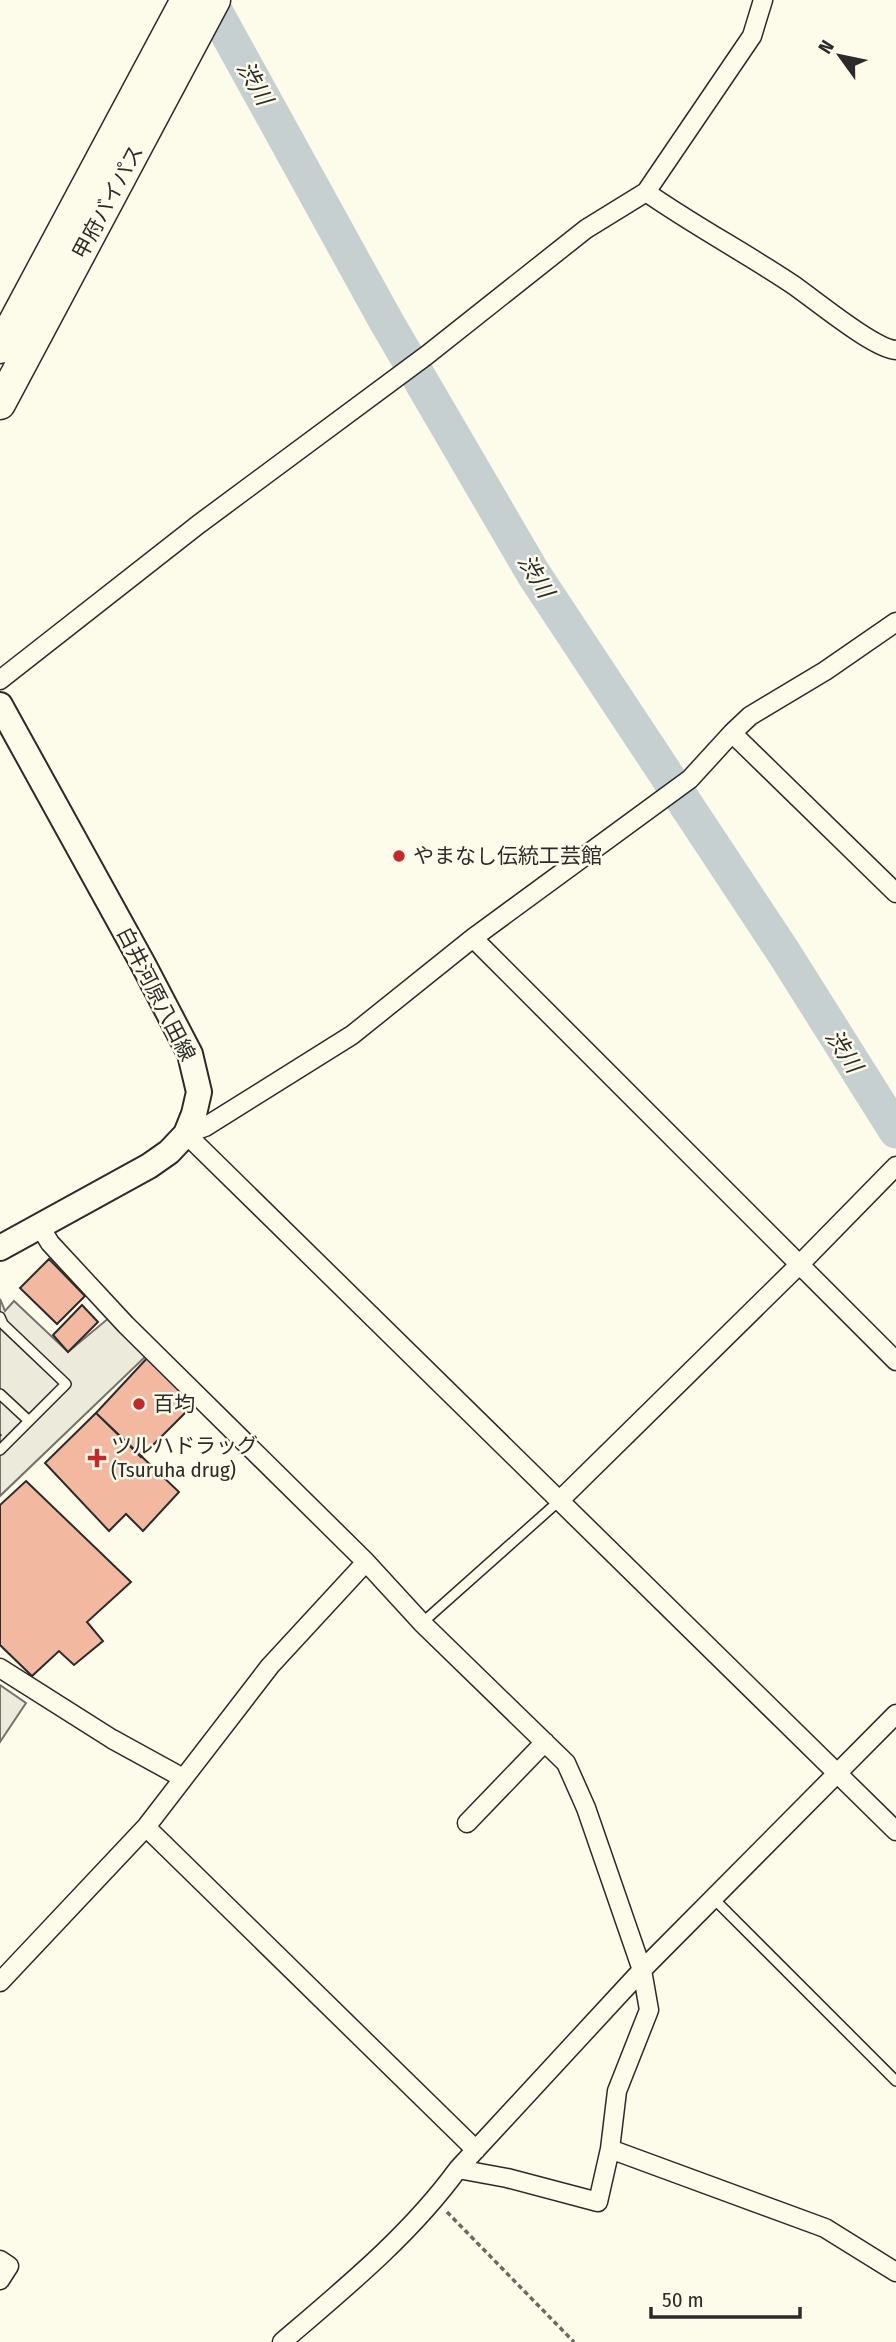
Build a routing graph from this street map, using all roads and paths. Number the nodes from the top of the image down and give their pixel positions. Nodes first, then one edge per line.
1 (763, 0) edge
2 (202, 7) edge
3 (646, 192) junction
4 (0, 348) edge
5 (896, 350) edge
6 (0, 404) edge
7 (896, 622) edge
8 (0, 680) edge
9 (0, 705) edge
10 (732, 733) junction
11 (896, 893) edge
12 (473, 938) junction
13 (186, 1134) junction
14 (896, 1166) edge
15 (39, 1225) junction
16 (0, 1248) edge
17 (800, 1265) junction
18 (1, 1322) edge
19 (896, 1361) edge
20 (0, 1394) edge
21 (29, 1421) junction
22 (0, 1450) edge
23 (559, 1501) junction
24 (366, 1562) junction
25 (422, 1623) junction
26 (0, 1668) edge
27 (896, 1714) edge
28 (545, 1742) junction
29 (837, 1773) junction
30 (183, 1777) junction
31 (467, 1823) dead end
32 (146, 1827) junction
33 (896, 1831) edge
34 (713, 1898) junction
35 (642, 1970) junction
36 (0, 1982) edge
37 (896, 2081) edge
38 (610, 2149) junction
39 (476, 2150) junction
40 (458, 2169) junction
41 (435, 2200) junction
42 (0, 2260) edge
43 (896, 2272) edge
44 (0, 2280) edge
45 (282, 2342) edge
46 (575, 2342) edge

1 - 3 street
2 - 4 highway, 甲府バイパス
2 - 6 highway, 甲府バイパス
3 - 5 street
3 - 8 street
7 - 10 street
9 - 13 main road, 白井河原八田線
10 - 11 street
10 - 12 street
12 - 13 street
12 - 17 street
13 - 15 main road, 白井河原八田線
13 - 23 street
14 - 17 street
15 - 16 main road, 白井河原八田線
15 - 24 street
17 - 19 street
17 - 23 street
18 - 21 lane
20 - 21 lane
21 - 22 lane
23 - 25 lane
23 - 29 street
24 - 25 street
24 - 30 street
25 - 28 street
26 - 30 street
27 - 29 street
28 - 31 street
28 - 35 street
29 - 33 street
29 - 34 street
30 - 32 street
32 - 36 street
32 - 39 street
34 - 35 street
34 - 37 lane
35 - 38 street
35 - 39 street
38 - 40 street
38 - 43 street
39 - 40 street
40 - 41 street
41 - 45 street
41 - 46 path
42 - 44 street

